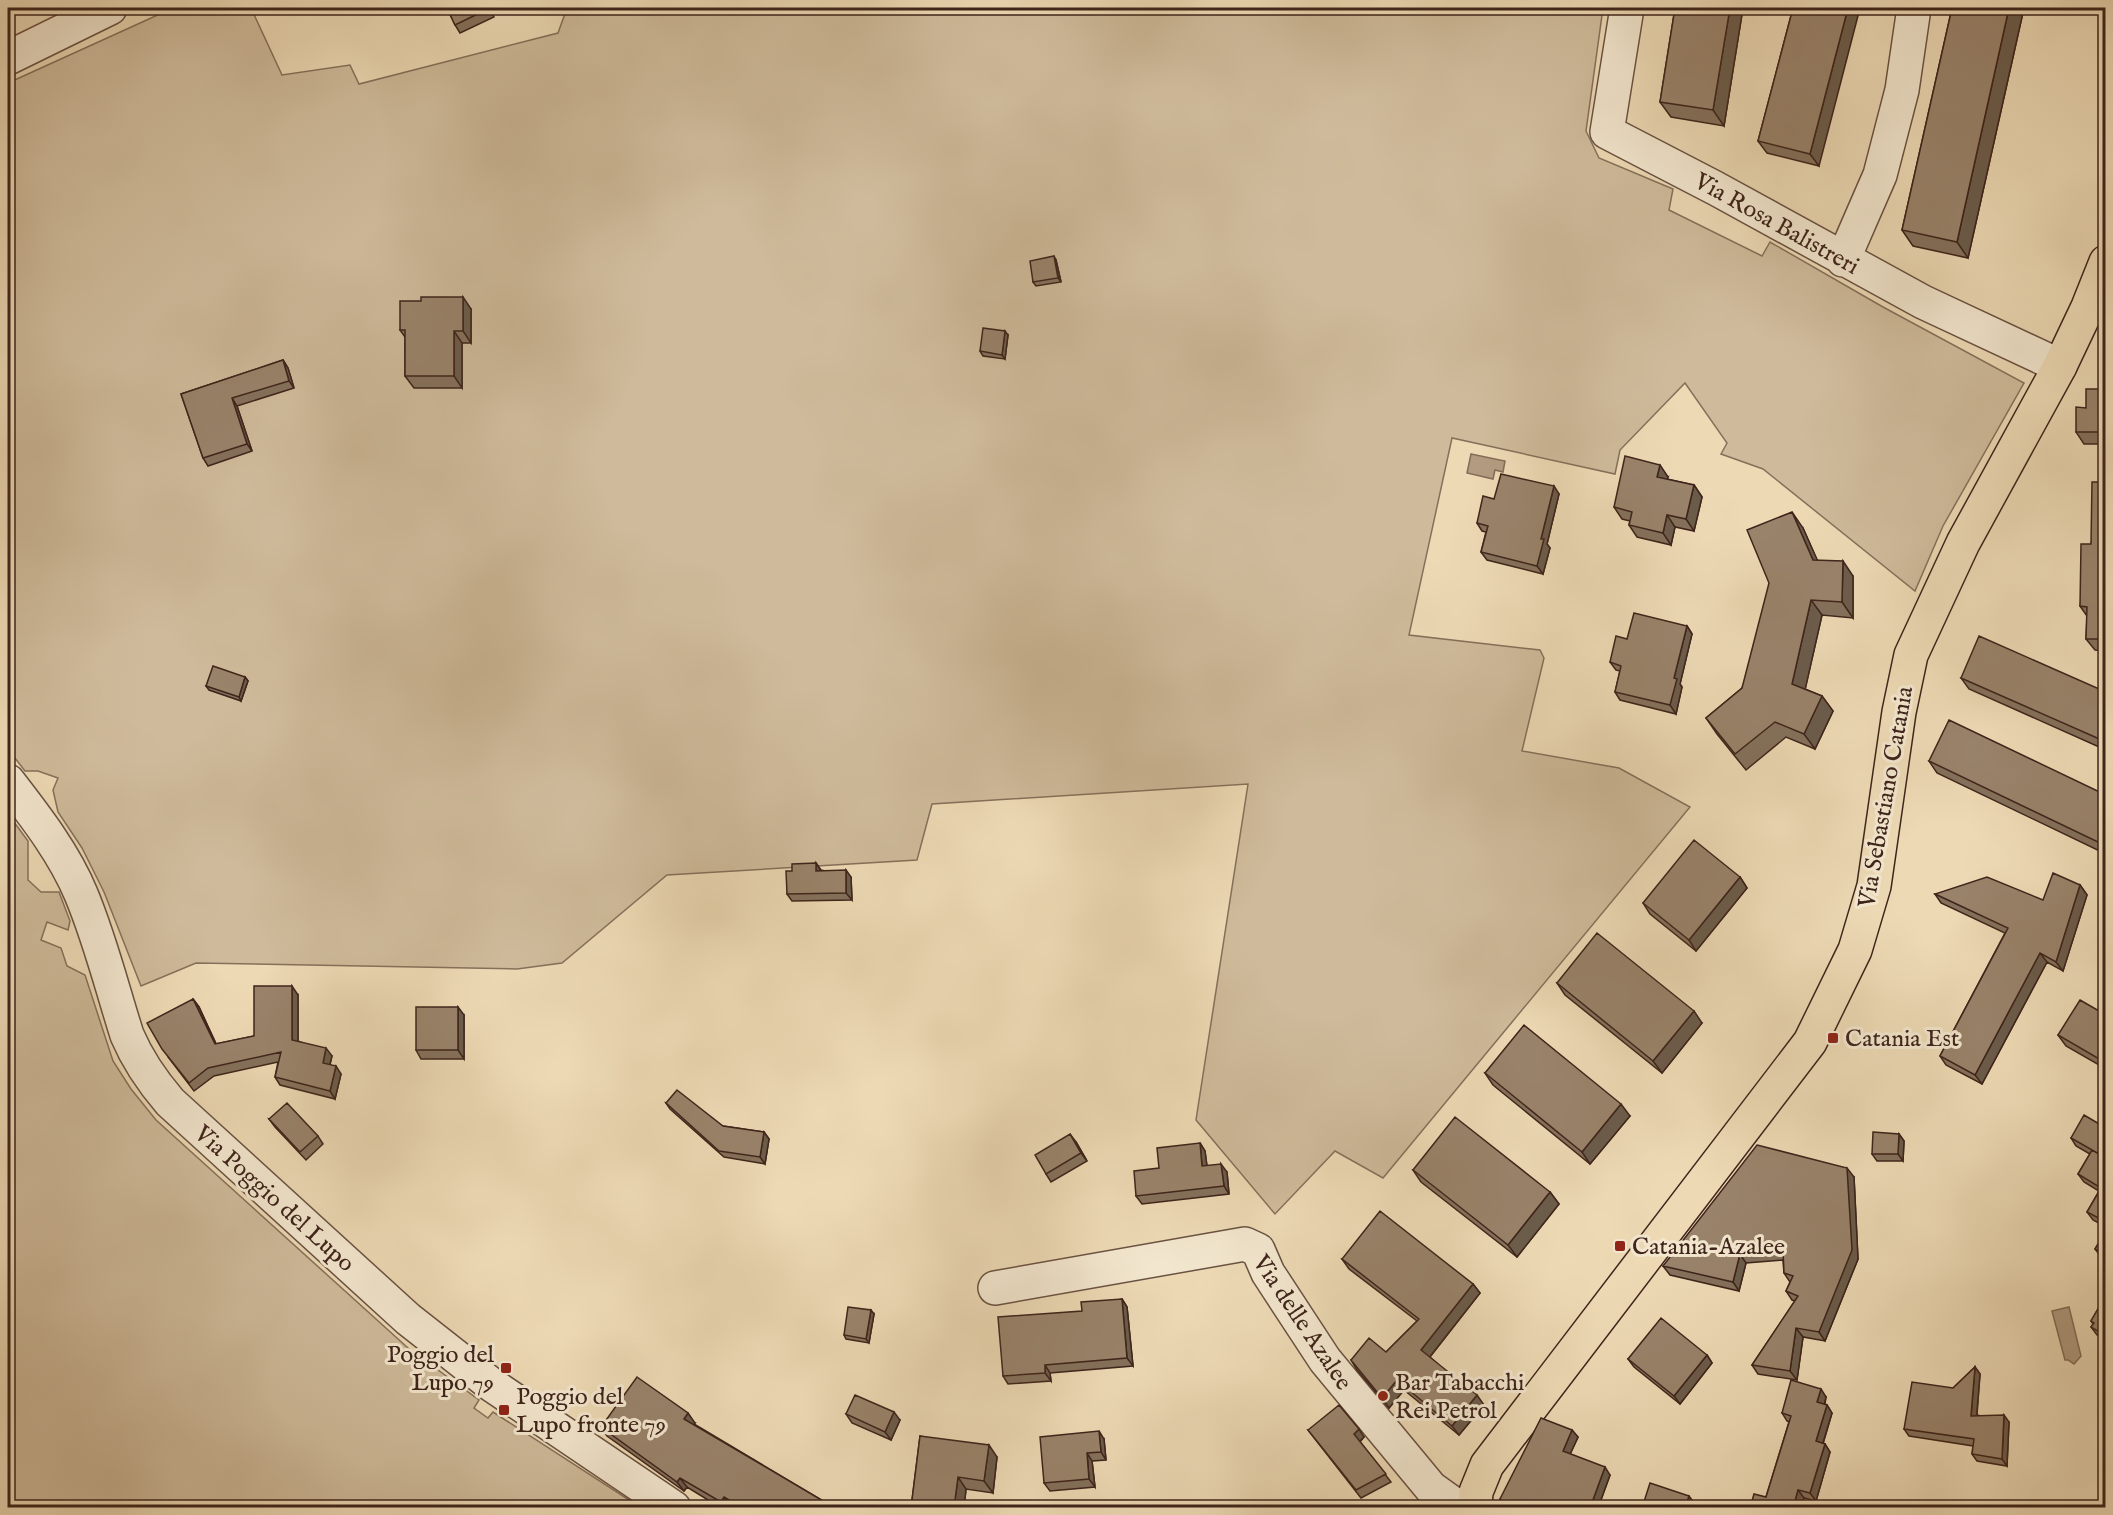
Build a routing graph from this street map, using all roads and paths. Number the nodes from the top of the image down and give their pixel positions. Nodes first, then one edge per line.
1 (110, 8) edge
2 (1626, 8) edge
3 (1914, 8) edge
4 (8, 58) edge
5 (1843, 260) junction
6 (2106, 262) edge
7 (2060, 366) junction
8 (8, 782) edge
9 (995, 1288) dead end
10 (674, 1508) edge
11 (1459, 1508) edge
12 (1475, 1508) edge

1 - 4 street
2 - 5 street, Via Rosa Balistreri
3 - 5 street
5 - 7 street, Via Rosa Balistreri
6 - 7 main road, Via Sebastiano Catania
7 - 12 main road, Via Sebastiano Catania
8 - 10 street, Via Poggio del Lupo
9 - 11 street, Via delle Azalee

